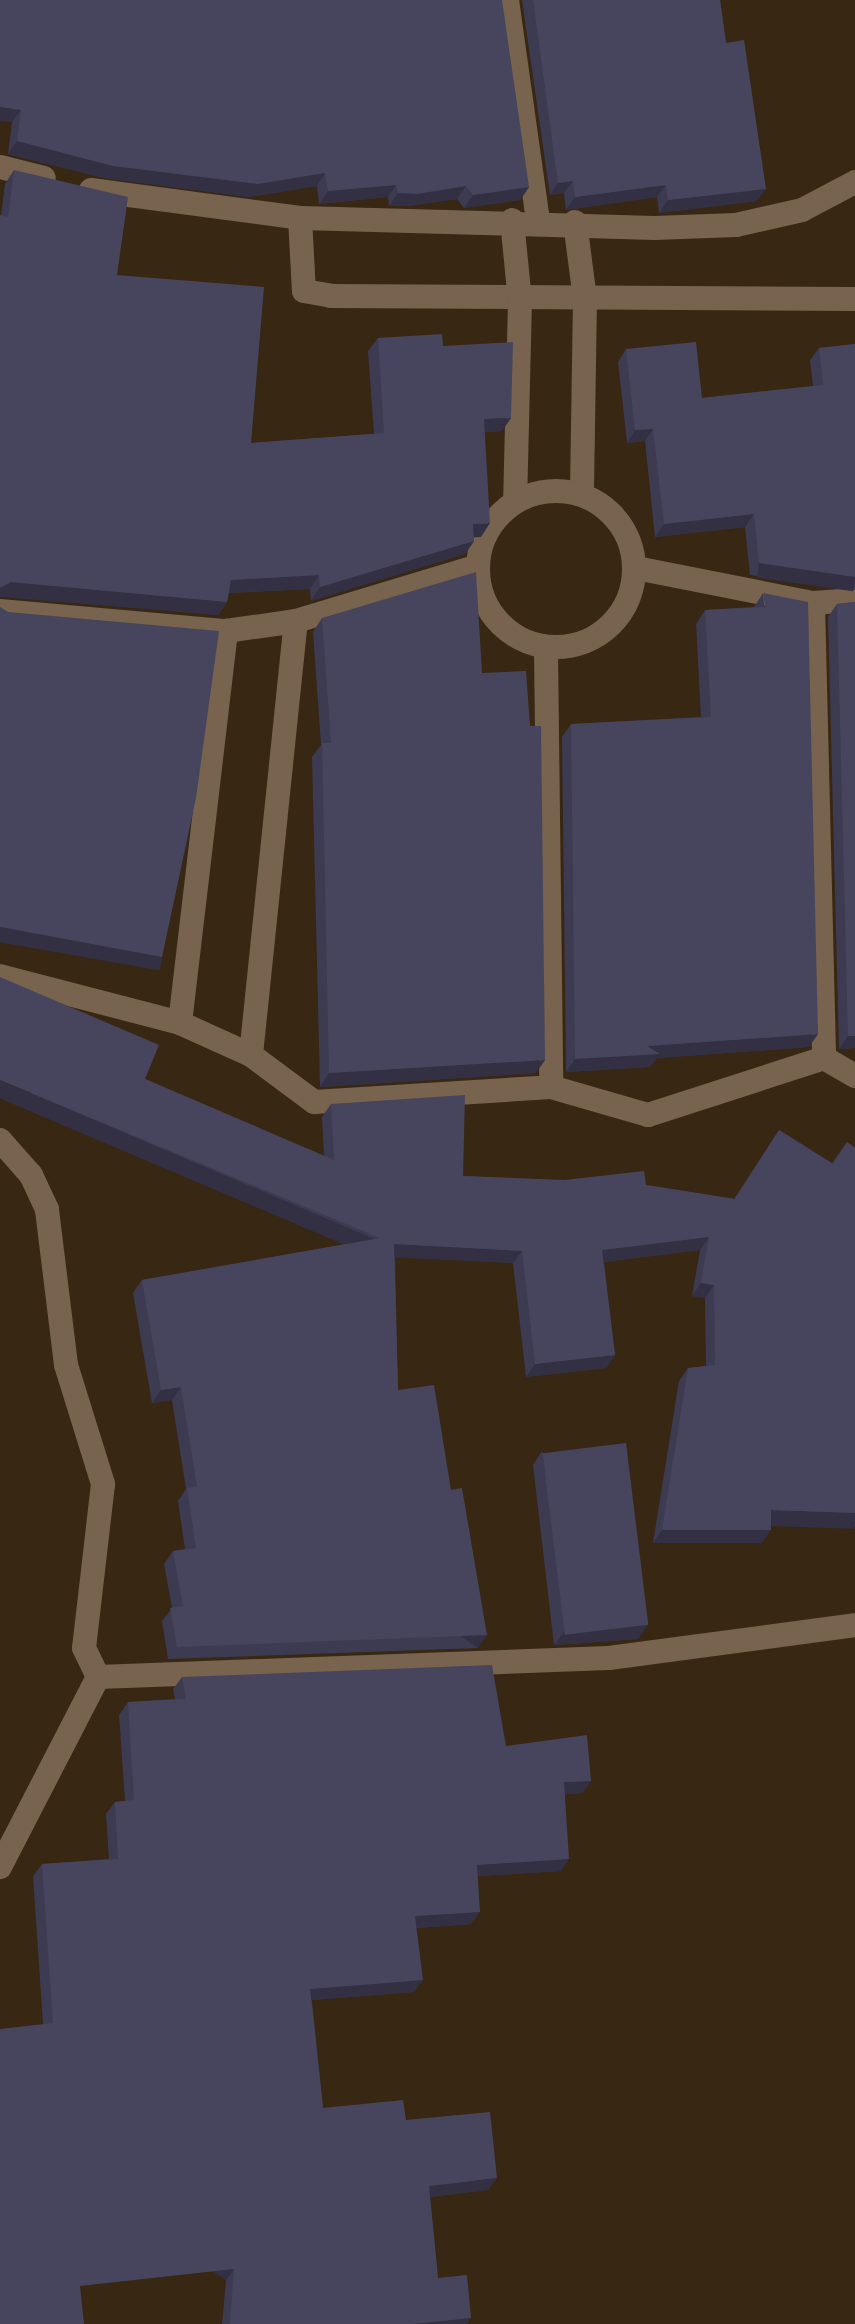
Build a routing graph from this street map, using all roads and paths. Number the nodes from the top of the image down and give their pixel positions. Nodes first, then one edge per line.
1 (507, 0) edge
2 (0, 167) edge
3 (855, 182) edge
4 (300, 218) junction
5 (512, 220) junction
6 (538, 221) junction
7 (575, 222) junction
8 (585, 299) junction
9 (855, 299) edge
10 (520, 301) junction
11 (582, 494) junction
12 (515, 500) junction
13 (475, 567) junction
14 (636, 568) junction
15 (855, 600) edge
16 (813, 603) junction
17 (0, 611) edge
18 (296, 621) junction
19 (226, 631) junction
20 (546, 651) junction
21 (0, 976) edge
22 (180, 1023) junction
23 (251, 1055) junction
24 (824, 1058) junction
25 (855, 1076) edge
26 (551, 1087) junction
27 (0, 1140) edge
28 (855, 1625) edge
29 (98, 1677) junction
30 (0, 1867) edge

1 - 6 street
2 - 4 street
3 - 7 street
4 - 5 street
4 - 10 street
5 - 6 street
5 - 10 street
6 - 7 street
7 - 8 street
8 - 9 street
8 - 10 street
8 - 11 street
10 - 12 street
11 - 12 street
11 - 14 street
12 - 13 street
13 - 18 street
13 - 20 street
14 - 16 street
14 - 20 street
15 - 16 street
16 - 24 street
17 - 19 street
18 - 19 street
18 - 23 street
19 - 22 street
20 - 26 street
21 - 22 street
22 - 23 street
23 - 26 street
24 - 25 street
24 - 26 street
27 - 29 street
28 - 29 street
29 - 30 street

